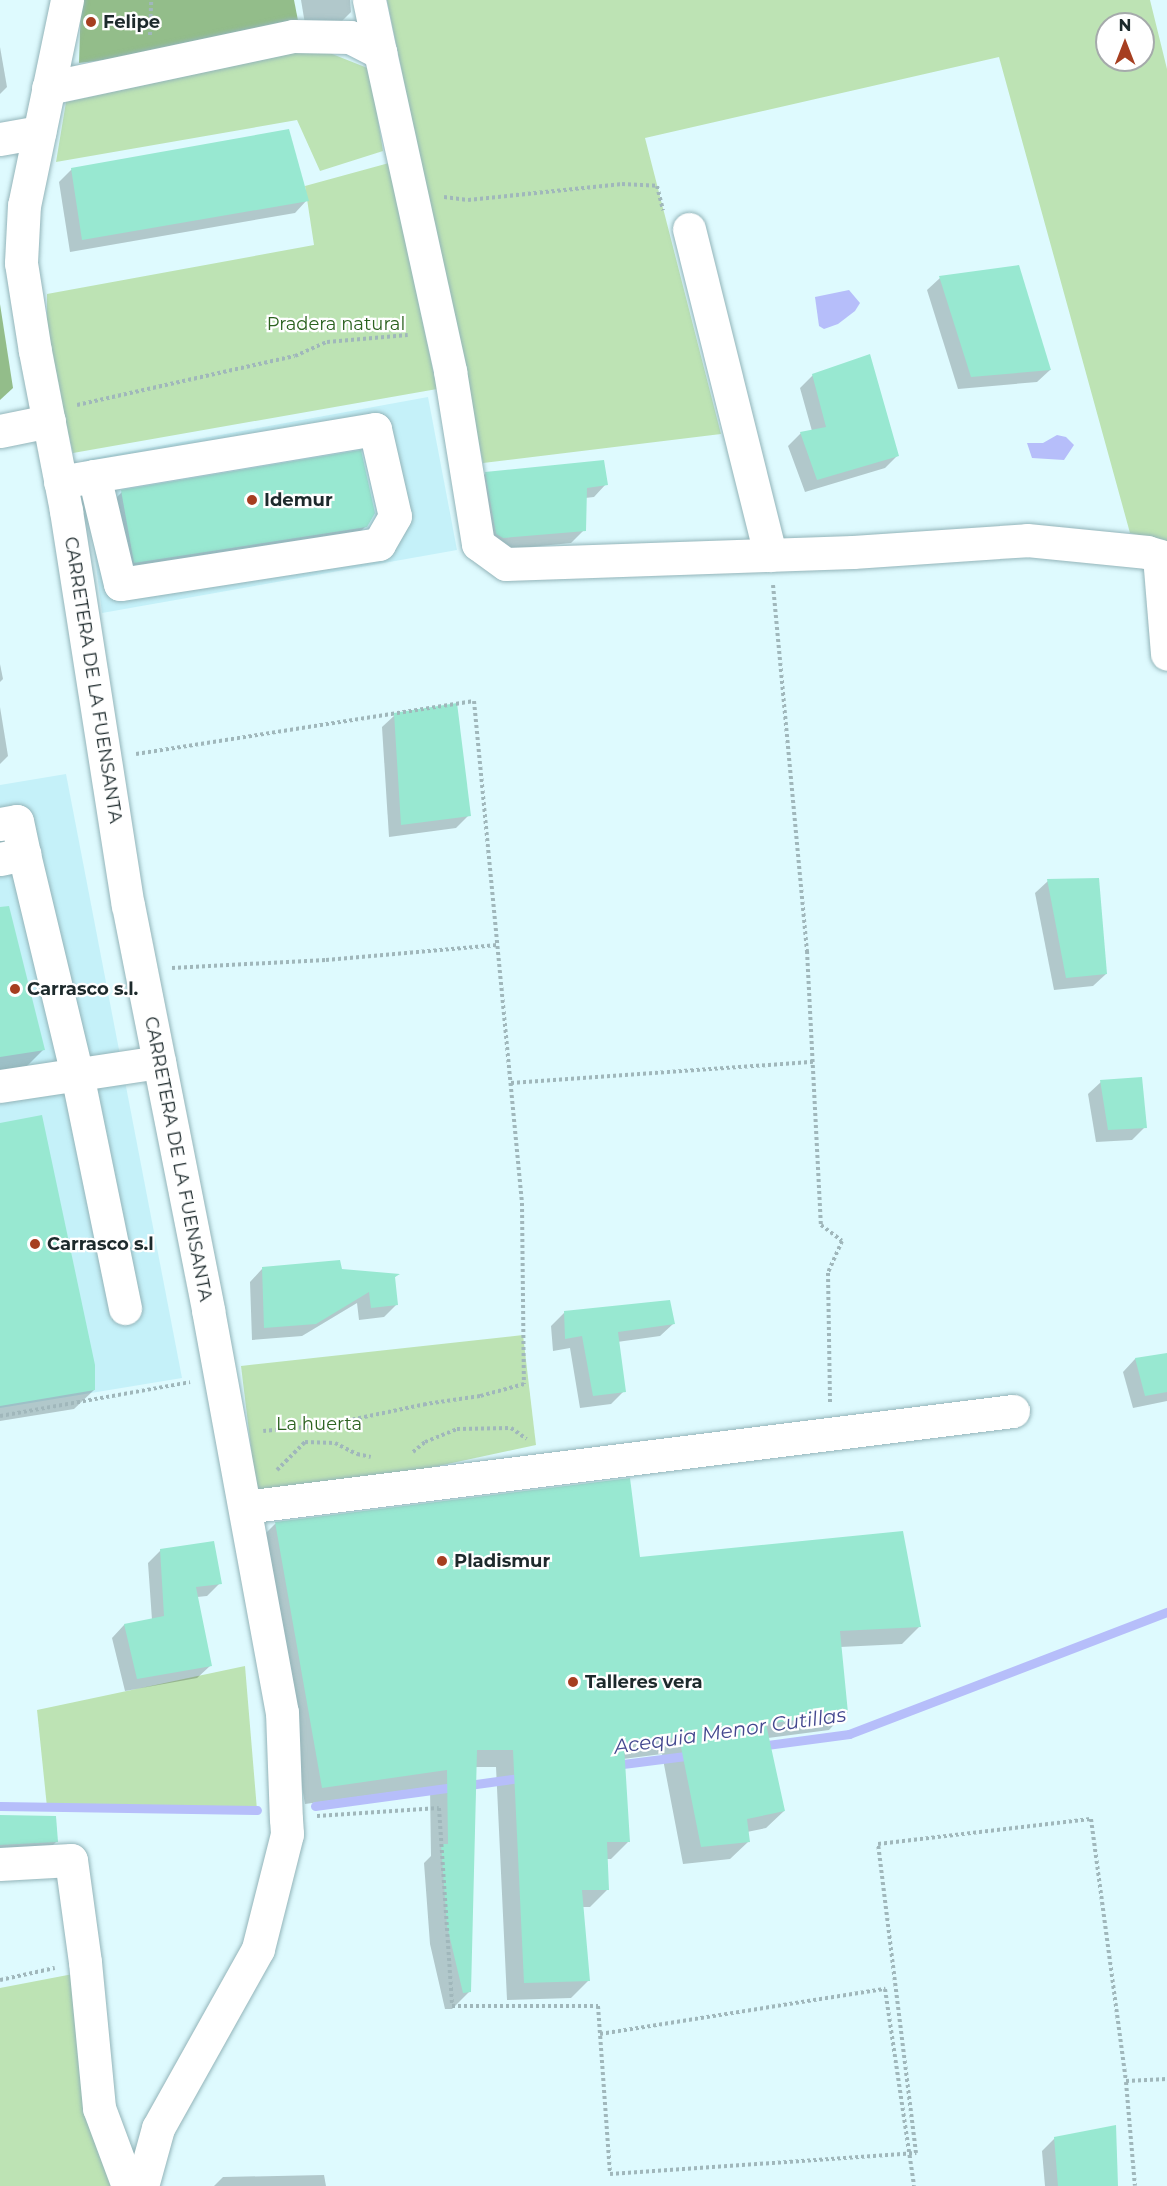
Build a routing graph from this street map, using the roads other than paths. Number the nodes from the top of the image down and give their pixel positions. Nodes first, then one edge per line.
1 (369, 0) edge
2 (59, 4) edge
3 (380, 52) junction
4 (48, 88) junction
5 (39, 132) junction
6 (0, 140) edge
7 (689, 229) road end
8 (48, 415) junction
9 (0, 431) edge
10 (94, 476) junction
11 (60, 482) junction
12 (770, 555) junction
13 (1163, 557) edge
14 (1167, 654) edge
15 (0, 824) edge
16 (12, 857) edge
17 (159, 1062) junction
18 (77, 1074) junction
19 (22, 1083) dead end
20 (125, 1308) dead end
21 (1013, 1411) dead end
22 (245, 1507) junction
23 (0, 1864) edge
24 (128, 2186) edge
25 (142, 2186) edge

1 - 3 street
2 - 4 street, CARRETERA DE LA FUENSANTA
3 - 4 street
3 - 12 street
4 - 5 street, CARRETERA DE LA FUENSANTA
5 - 6 street
5 - 8 street, CARRETERA DE LA FUENSANTA
7 - 12 street
8 - 9 street
8 - 11 street, CARRETERA DE LA FUENSANTA
10 - 10 street
10 - 11 street
11 - 17 street, CARRETERA DE LA FUENSANTA
12 - 13 street
13 - 14 street
15 - 16 street
16 - 18 street
17 - 18 street
17 - 22 street, CARRETERA DE LA FUENSANTA
18 - 19 street
18 - 20 street
21 - 22 street
22 - 25 street, CARRETERA DE LA FUENSANTA
23 - 24 street

